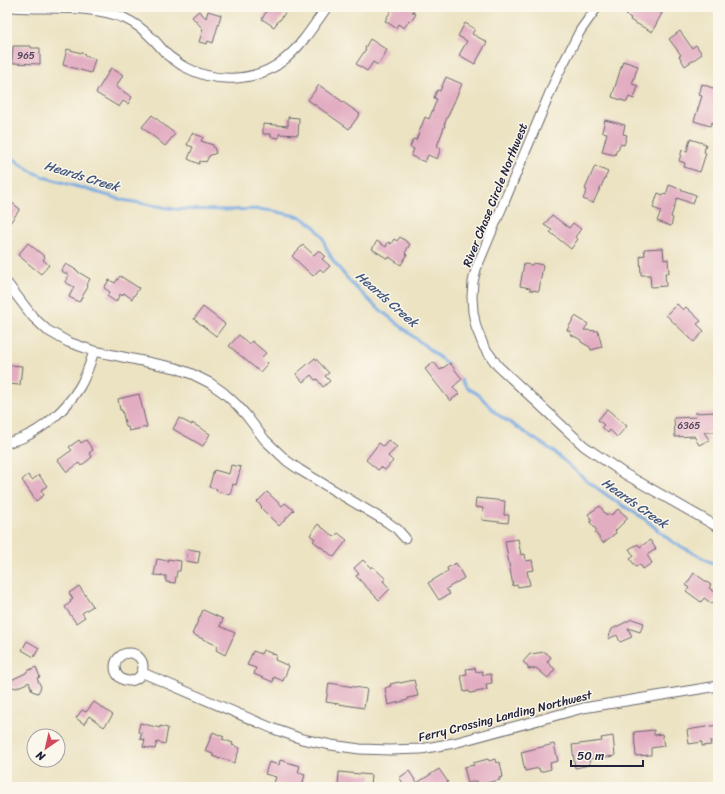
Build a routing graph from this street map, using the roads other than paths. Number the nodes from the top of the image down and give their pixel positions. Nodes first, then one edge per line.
1 (13, 7) edge
2 (327, 7) edge
3 (597, 7) edge
4 (7, 283) edge
5 (94, 351) junction
6 (7, 443) edge
7 (718, 527) edge
8 (405, 538) dead end
9 (143, 673) dead end
10 (718, 686) edge

1 - 2 street
3 - 7 street, River Chase Circle Northwest
4 - 5 street
5 - 6 street
5 - 8 street
9 - 10 street, Ferry Crossing Landing Northwest

